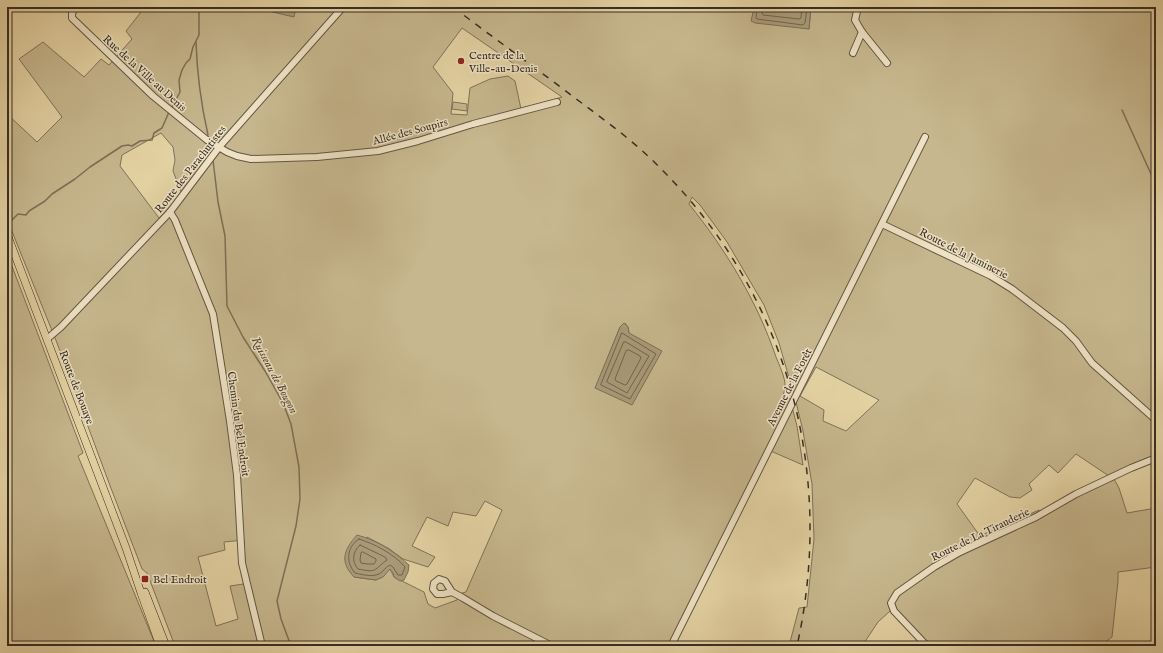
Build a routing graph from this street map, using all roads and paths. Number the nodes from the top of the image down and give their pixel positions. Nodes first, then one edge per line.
1 (76, 7) edge
2 (343, 7) edge
3 (858, 7) edge
4 (862, 32) junction
5 (853, 53) dead end
6 (887, 63) dead end
7 (557, 102) dead end
8 (925, 137) dead end
9 (218, 148) junction
10 (170, 212) junction
11 (882, 224) junction
12 (7, 234) edge
13 (47, 339) junction
14 (1156, 420) edge
15 (1156, 458) edge
16 (126, 548) junction
17 (452, 592) dead end
18 (160, 646) edge
19 (166, 646) edge
20 (262, 646) edge
21 (552, 646) edge
22 (671, 646) edge
23 (927, 646) edge

1 - 9 street, Rue de la Ville au Denis
2 - 9 street, Route des Parachutistes
3 - 4 street
4 - 5 street
4 - 6 street
7 - 9 street, Allée des Soupirs
8 - 11 street, Avenue de la Forêt
9 - 10 street, Route des Parachutistes
10 - 13 street, Route des Parachutistes
10 - 20 street, Chemin du Bel Endroit
11 - 14 street, Route de la Jaminerie
11 - 22 street, Avenue de la Forêt
12 - 13 main road, Route de Bouaye
13 - 16 main road, Route de Bouaye
15 - 23 street, Route de La Tirauderie
16 - 18 main road, Route de Bouaye
16 - 19 main road, Route de Bouaye
17 - 21 street

